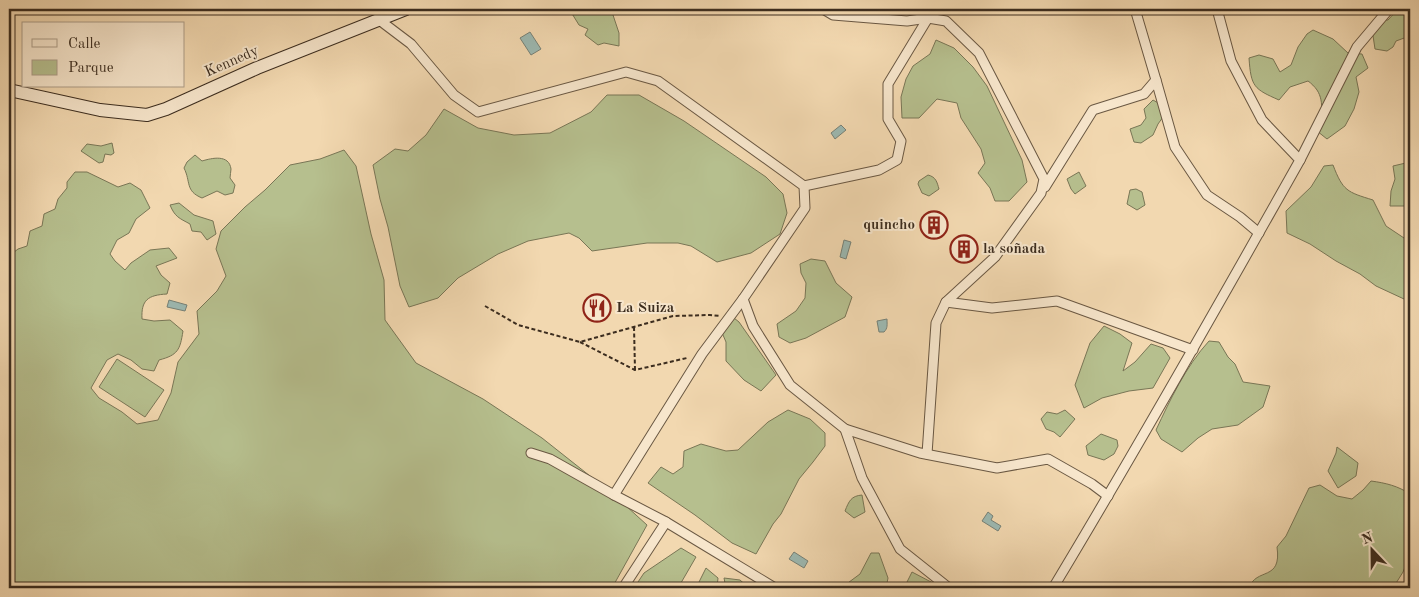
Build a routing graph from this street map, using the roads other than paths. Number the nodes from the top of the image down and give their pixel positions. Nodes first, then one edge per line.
1 (406, 9) edge
2 (823, 9) edge
3 (933, 9) edge
4 (1135, 9) edge
5 (1217, 9) edge
6 (1389, 9) edge
7 (928, 18) junction
8 (378, 19) junction
9 (1156, 80) junction
10 (9, 90) edge
11 (1300, 160) junction
12 (804, 186) junction
13 (1040, 193) junction
14 (1259, 233) junction
15 (743, 299) junction
16 (946, 302) junction
17 (1193, 350) junction
18 (845, 430) junction
19 (531, 453) dead end
20 (927, 454) junction
21 (614, 495) junction
22 (1108, 496) junction
23 (666, 522) junction
24 (623, 588) edge
25 (775, 588) edge
26 (949, 588) edge
27 (1053, 588) edge

1 - 8 main road, Kennedy
2 - 7 street
3 - 7 street
4 - 9 street
5 - 11 street
6 - 11 street
7 - 12 street
7 - 13 street
8 - 10 main road, Kennedy
8 - 12 street
9 - 13 street
9 - 14 street
11 - 14 street
12 - 15 street
13 - 16 street
14 - 17 street
15 - 18 street
15 - 21 street
16 - 17 street
16 - 20 street
17 - 22 street
18 - 20 street
18 - 26 street
19 - 21 street
20 - 22 street
21 - 23 street
22 - 27 street
23 - 24 street
23 - 25 street

